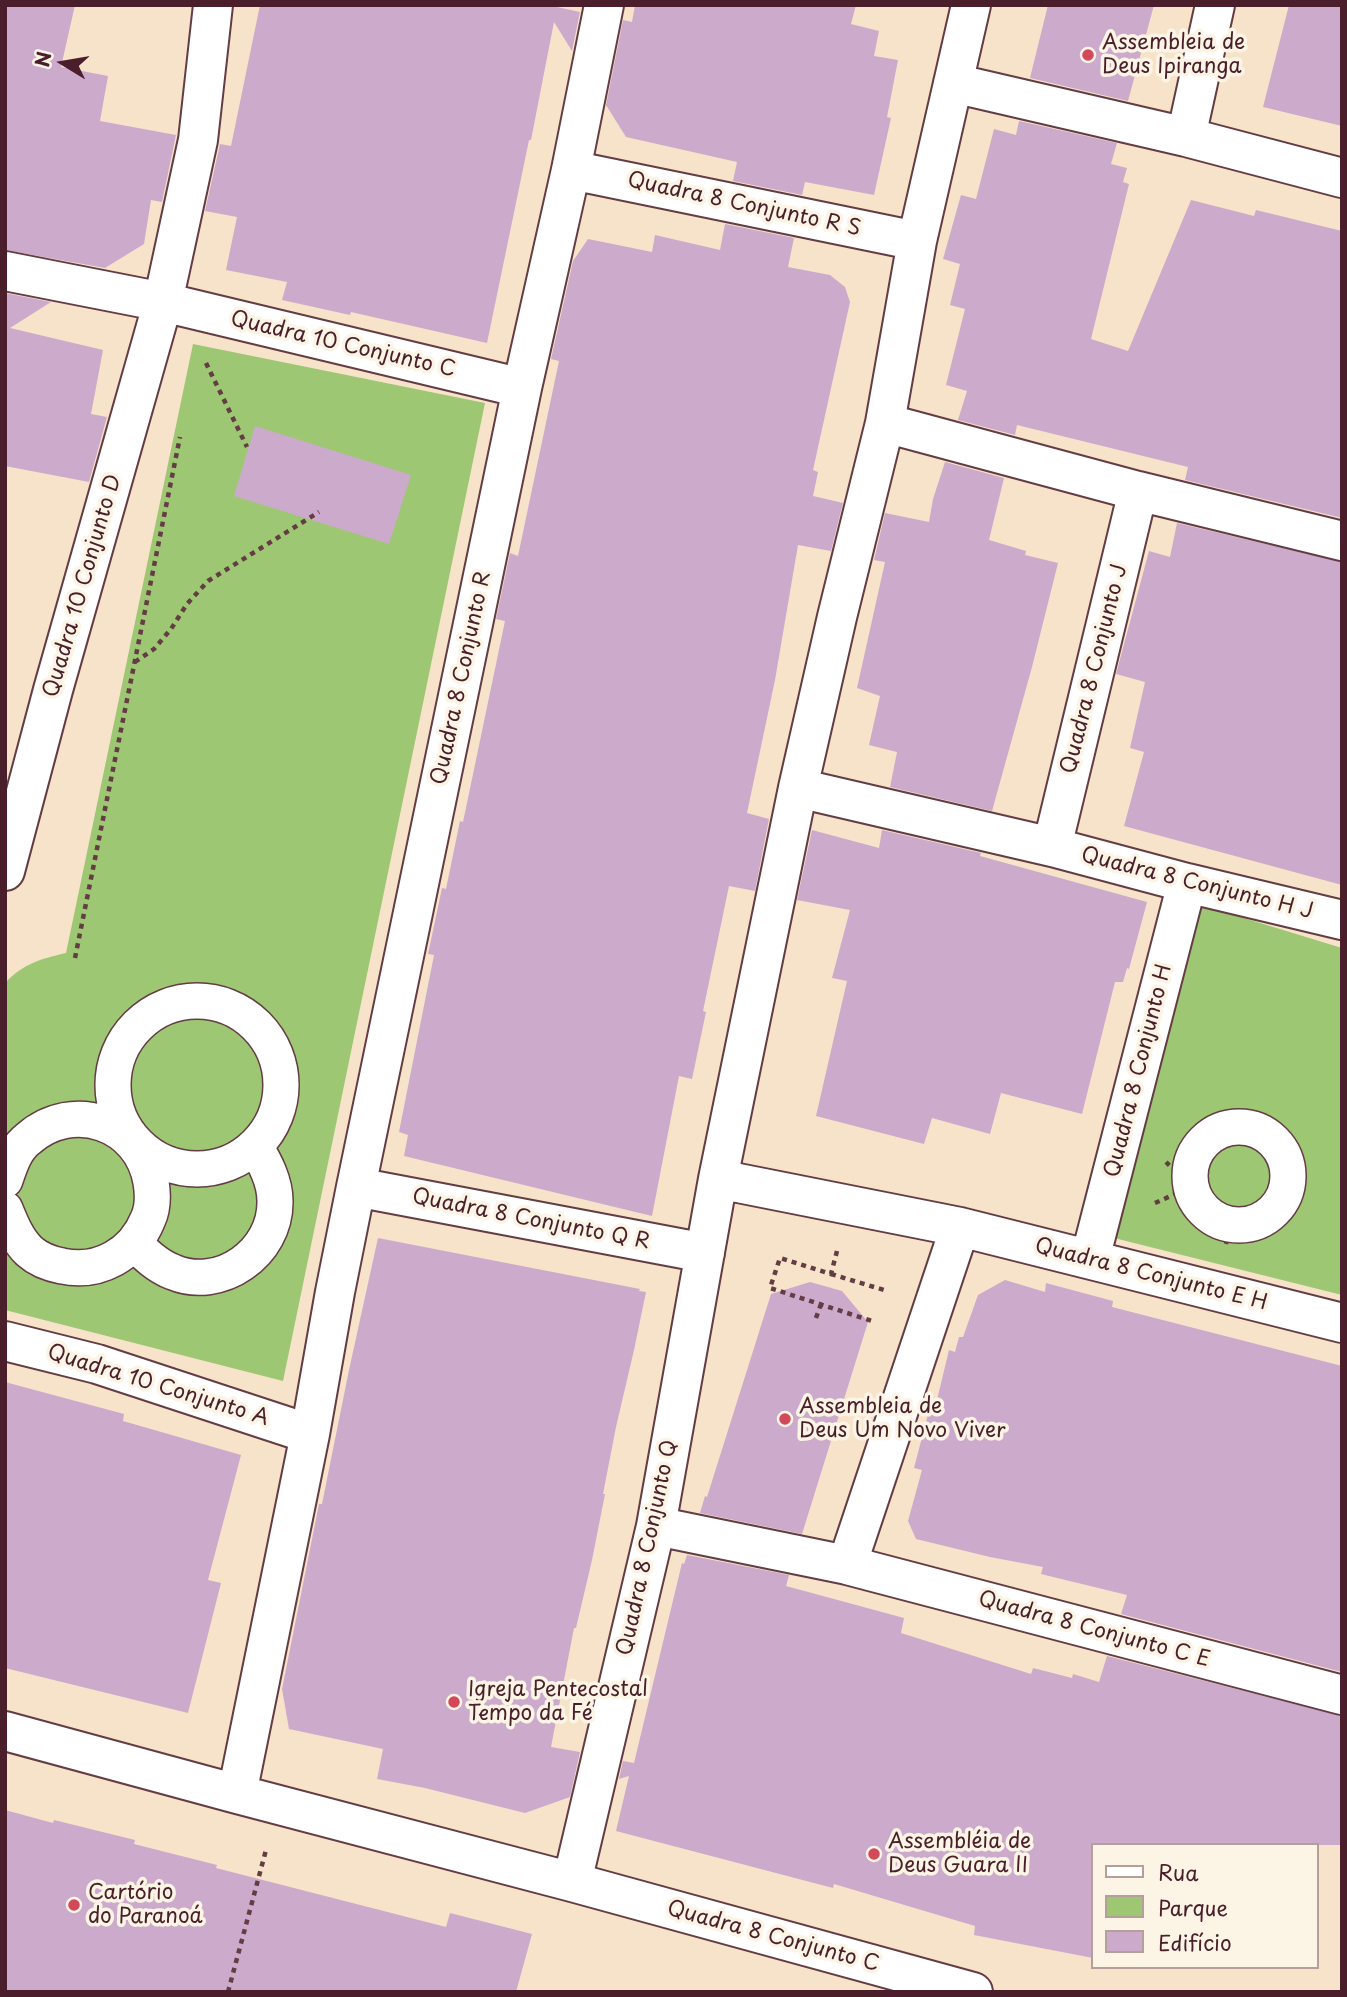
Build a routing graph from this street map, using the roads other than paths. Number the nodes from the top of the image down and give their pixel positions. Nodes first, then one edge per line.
1 (213, 5) edge
2 (604, 5) edge
3 (971, 5) edge
4 (1215, 5) edge
5 (953, 83) junction
6 (1186, 137) junction
7 (571, 170) junction
8 (1342, 178) edge
9 (917, 241) junction
10 (5, 271) edge
11 (163, 302) junction
12 (522, 388) junction
13 (885, 423) junction
14 (1138, 491) junction
15 (1342, 541) edge
16 (798, 788) junction
17 (1052, 847) junction
18 (5, 871) edge
19 (1187, 883) junction
20 (1342, 920) edge
21 (132, 1141) junction
22 (255, 1146) junction
23 (718, 1180) junction
24 (5, 1181) edge
25 (356, 1187) junction
26 (1191, 1187) joint
27 (5, 1209) edge
28 (960, 1227) junction
29 (134, 1243) junction
30 (705, 1253) junction
31 (1090, 1259) junction
32 (1342, 1323) edge
33 (5, 1341) edge
34 (310, 1434) junction
35 (656, 1526) junction
36 (846, 1566) junction
37 (1342, 1695) edge
38 (5, 1731) edge
39 (237, 1794) junction
40 (572, 1882) junction
41 (973, 1992) edge

1 - 11 street, Quadra 10 Conjunto D
2 - 7 street, Quadra 8 Conjunto R
3 - 5 street
4 - 6 street
5 - 6 street
5 - 9 street
6 - 8 street
7 - 9 street, Quadra 8 Conjunto R S
7 - 12 street, Quadra 8 Conjunto R
9 - 13 street
10 - 11 street, Quadra 10 Conjunto C
11 - 12 street, Quadra 10 Conjunto C
11 - 18 street, Quadra 10 Conjunto D
12 - 25 street, Quadra 8 Conjunto R
13 - 14 street
13 - 16 street
14 - 15 street
14 - 17 street, Quadra 8 Conjunto J
16 - 17 street, Quadra 8 Conjunto H J
16 - 23 street
17 - 19 street, Quadra 8 Conjunto H J
19 - 20 street, Quadra 8 Conjunto H J
19 - 31 street, Quadra 8 Conjunto H
21 - 22 street
21 - 22 street
21 - 24 street
21 - 29 street
22 - 29 street
23 - 28 street, Quadra 8 Conjunto E H
23 - 30 street
25 - 30 street, Quadra 8 Conjunto Q R
25 - 34 street
26 - 26 street
27 - 29 street
28 - 31 street, Quadra 8 Conjunto E H
28 - 36 street
30 - 35 street, Quadra 8 Conjunto Q
31 - 32 street, Quadra 8 Conjunto E H
33 - 34 street, Quadra 10 Conjunto A
34 - 39 street
35 - 36 street
35 - 40 street, Quadra 8 Conjunto Q
36 - 37 street, Quadra 8 Conjunto C E
38 - 39 street
39 - 40 street, Quadra 8 Conjunto C
40 - 41 street, Quadra 8 Conjunto C

